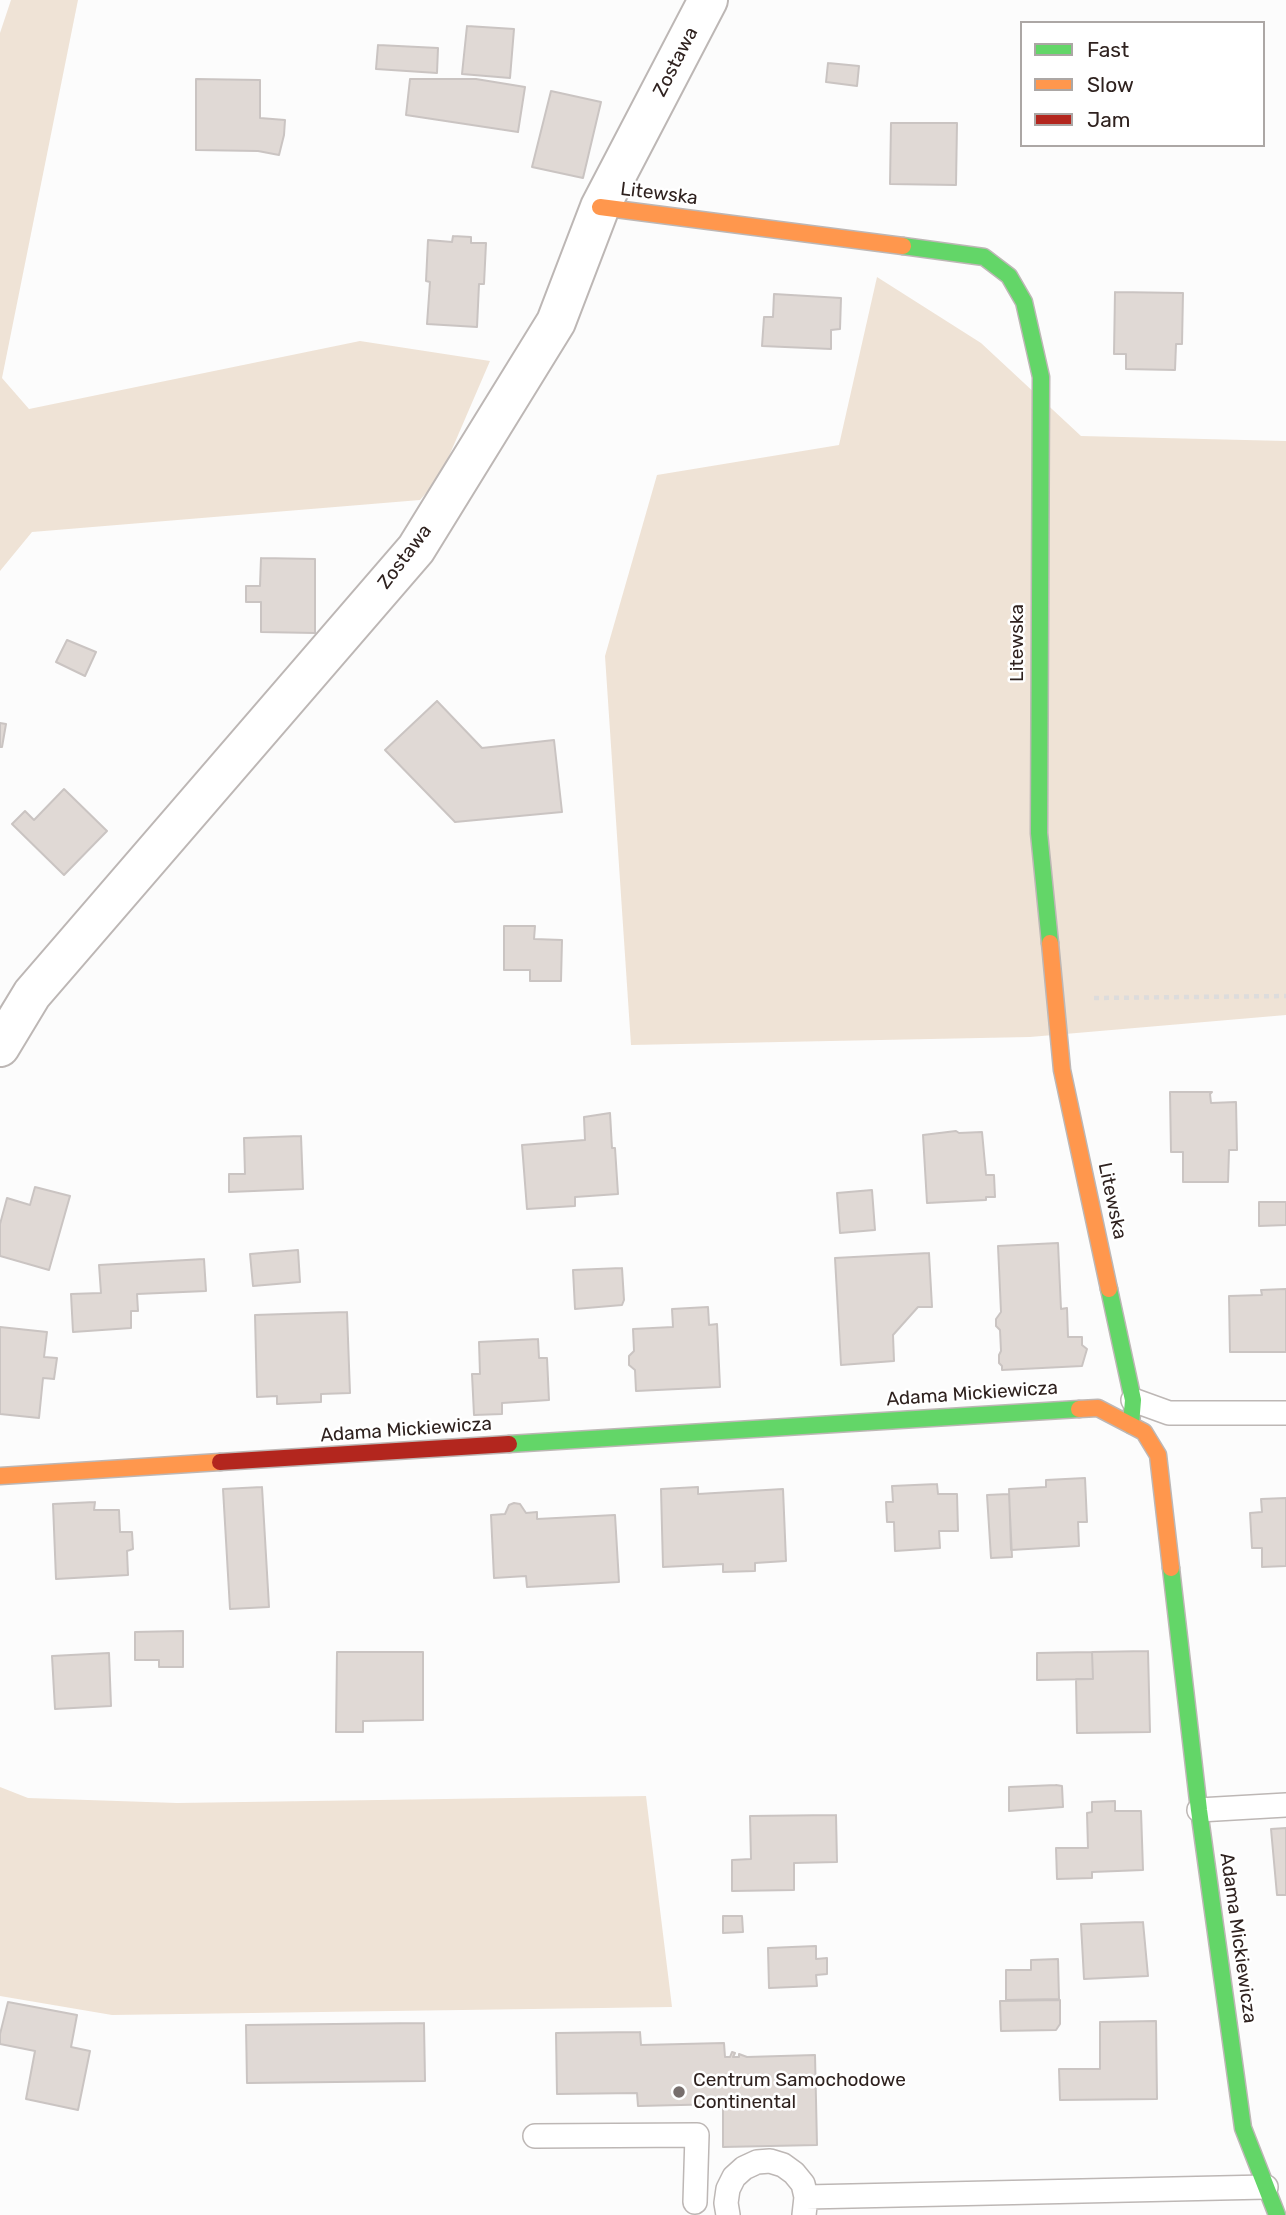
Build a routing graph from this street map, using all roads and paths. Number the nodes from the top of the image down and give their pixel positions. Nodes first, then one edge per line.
1 (708, 0) edge
2 (600, 207) junction
3 (1286, 996) edge
4 (1055, 998) junction
5 (0, 1047) edge
6 (1133, 1400) junction
7 (1286, 1413) edge
8 (1131, 1425) junction
9 (0, 1476) edge
10 (1286, 1805) edge
11 (1199, 1810) junction
12 (535, 2136) dead end
13 (1266, 2187) junction
14 (805, 2206) edge
15 (696, 2208) edge
16 (727, 2209) edge
17 (1277, 2215) edge

1 - 2 street, Zostawa
2 - 4 street, Litewska
2 - 5 street, Zostawa
3 - 4 path
4 - 6 street, Litewska
6 - 7 lane
6 - 8 street, Litewska
8 - 9 street, Adama Mickiewicza
8 - 11 street, Adama Mickiewicza
10 - 11 lane
11 - 13 street, Adama Mickiewicza
12 - 15 lane
13 - 14 lane
13 - 17 street, Adama Mickiewicza
14 - 16 lane
15 - 16 lane

